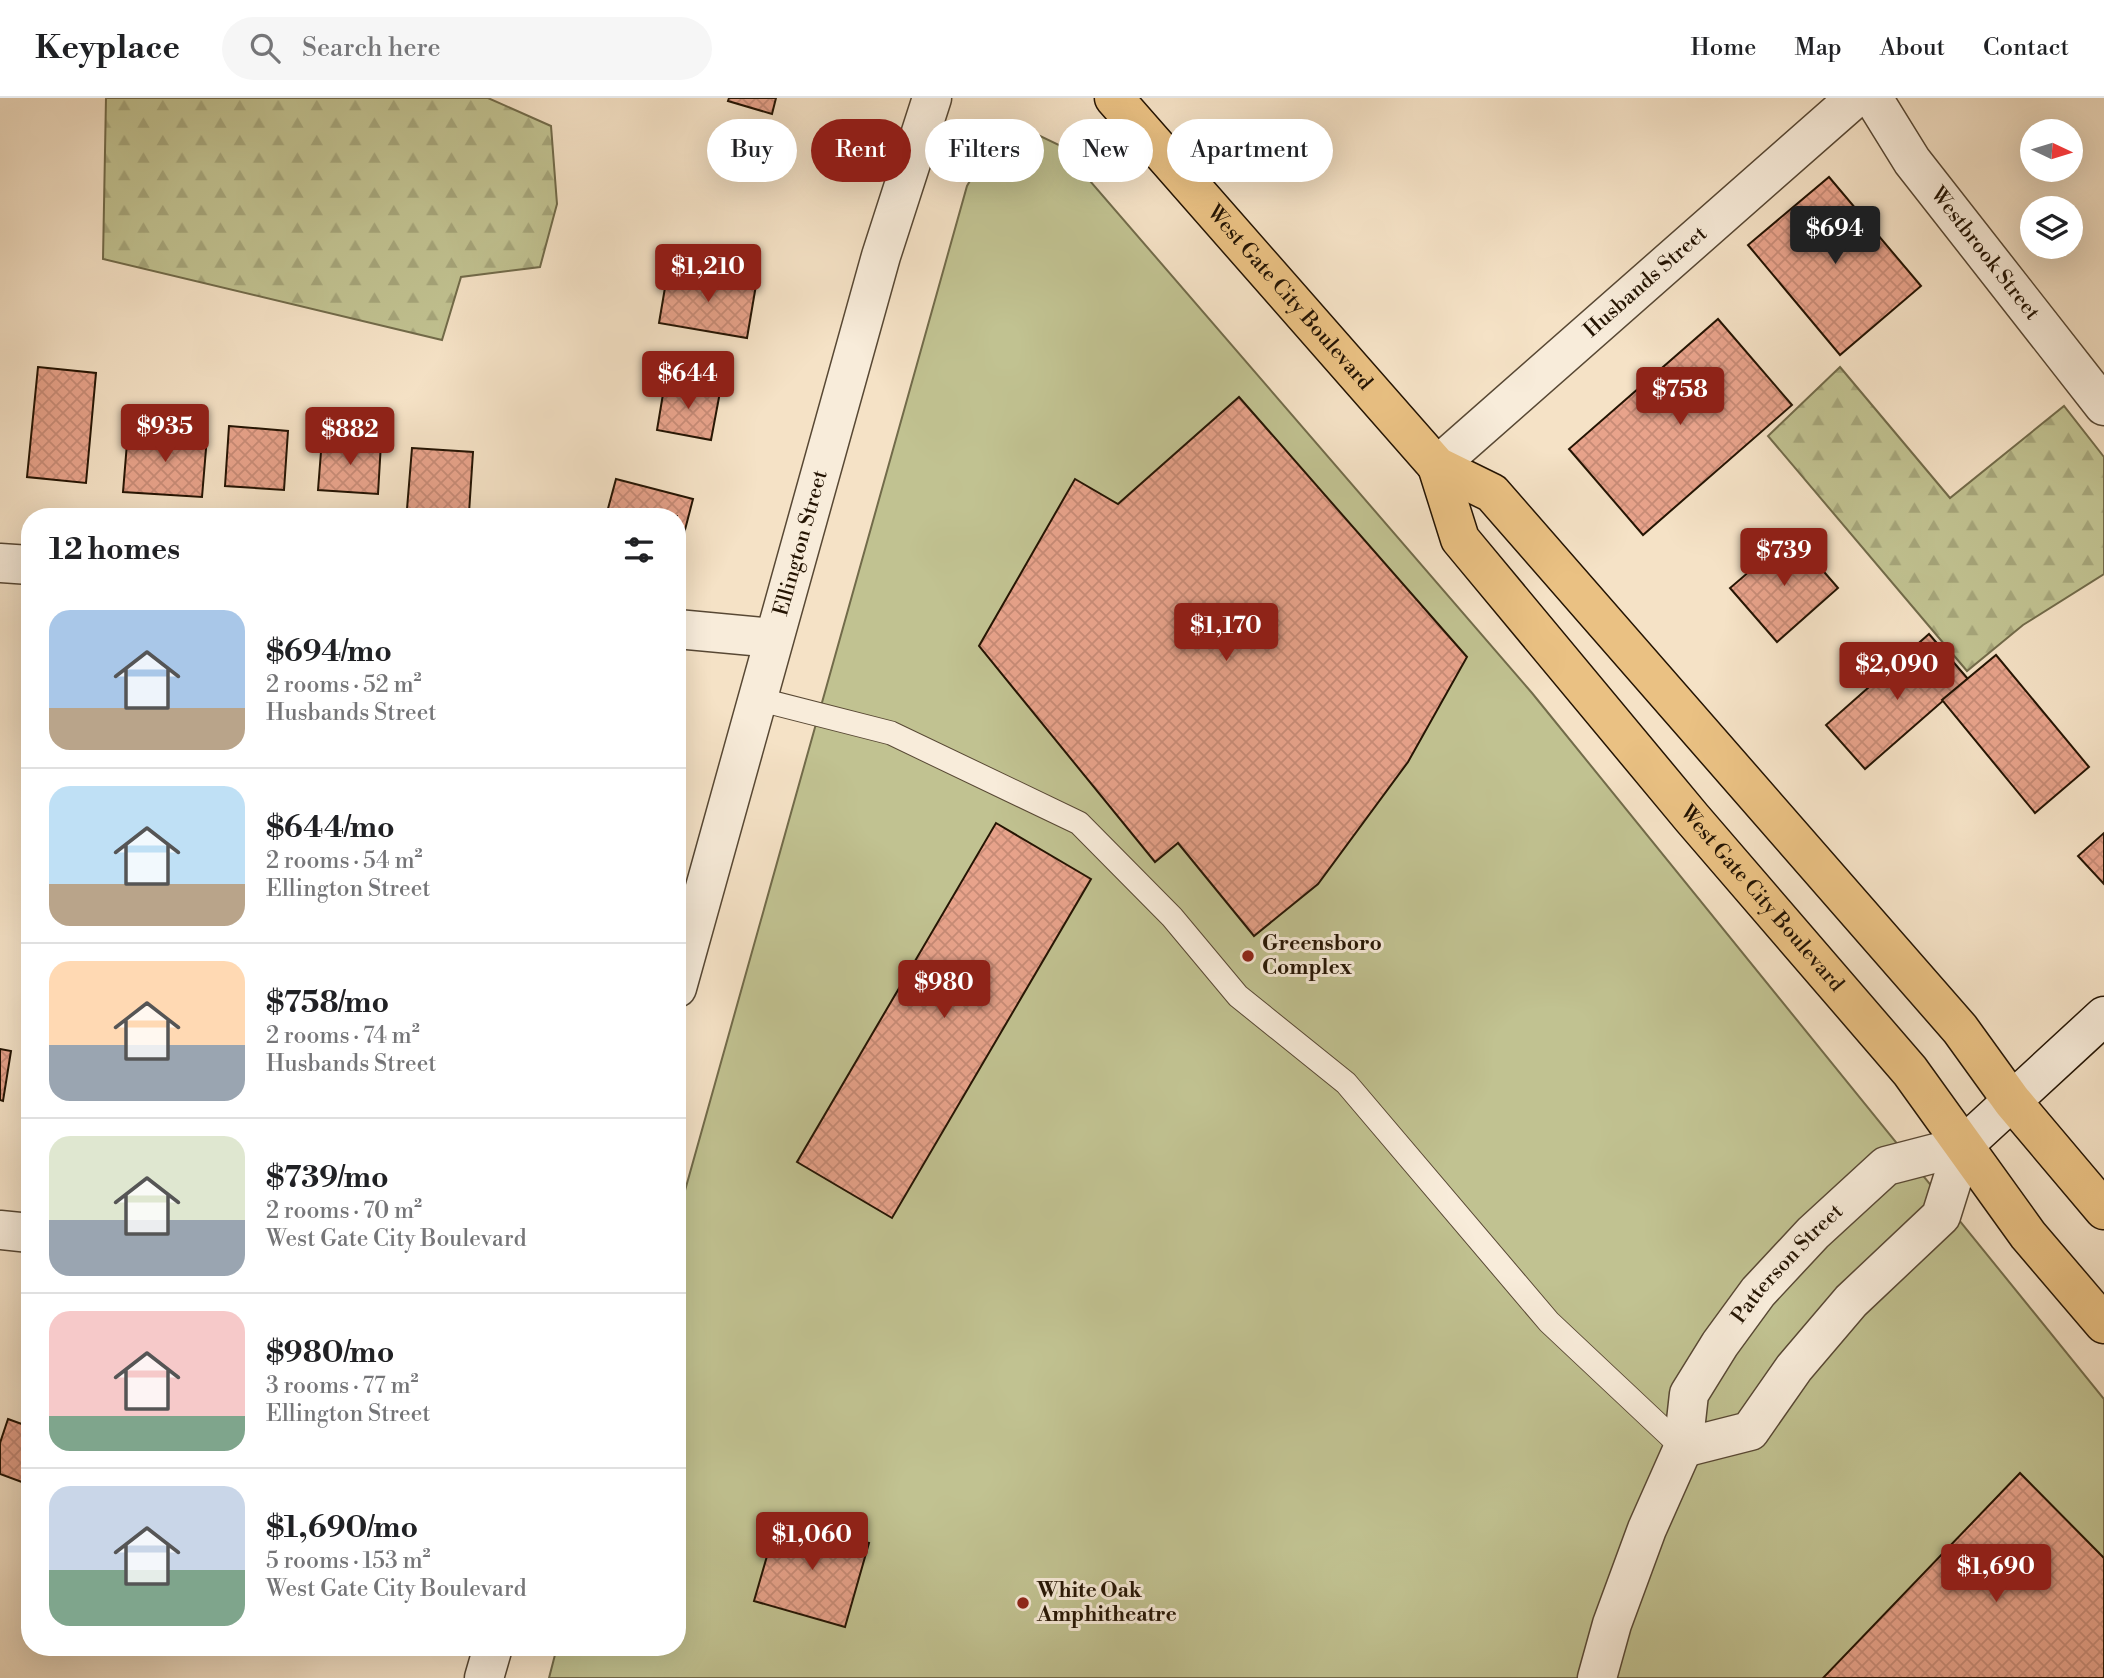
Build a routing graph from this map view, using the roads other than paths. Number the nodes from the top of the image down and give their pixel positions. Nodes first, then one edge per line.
1 (932, 98) edge
2 (1114, 98) edge
3 (1855, 98) edge
4 (1873, 98) edge
5 (2104, 406) edge
6 (1437, 466) junction
7 (0, 562) edge
8 (21, 564) edge
9 (686, 630) edge
10 (774, 638) junction
11 (758, 699) junction
12 (686, 956) edge
13 (2104, 1016) edge
14 (2012, 1101) junction
15 (1963, 1146) junction
16 (2104, 1210) edge
17 (0, 1230) edge
18 (21, 1232) edge
19 (2104, 1324) edge
20 (1683, 1448) junction
21 (490, 1656) edge
22 (484, 1678) edge
23 (1597, 1678) edge

1 - 10 street, Ellington Street
2 - 6 main road, West Gate City Boulevard
3 - 6 street, Husbands Street
4 - 5 street, Westbrook Street
6 - 14 main road, West Gate City Boulevard
6 - 15 main road, West Gate City Boulevard
7 - 8 street
9 - 10 street
10 - 11 street, Ellington Street
11 - 12 street, Ellington Street
11 - 20 lane
13 - 14 street, Patterson Street
14 - 15 street, Patterson Street
14 - 16 main road, West Gate City Boulevard
15 - 19 main road, West Gate City Boulevard
15 - 20 street, Patterson Street
15 - 20 street, Patterson Street
17 - 18 street
20 - 23 street, Patterson Street
21 - 22 street

